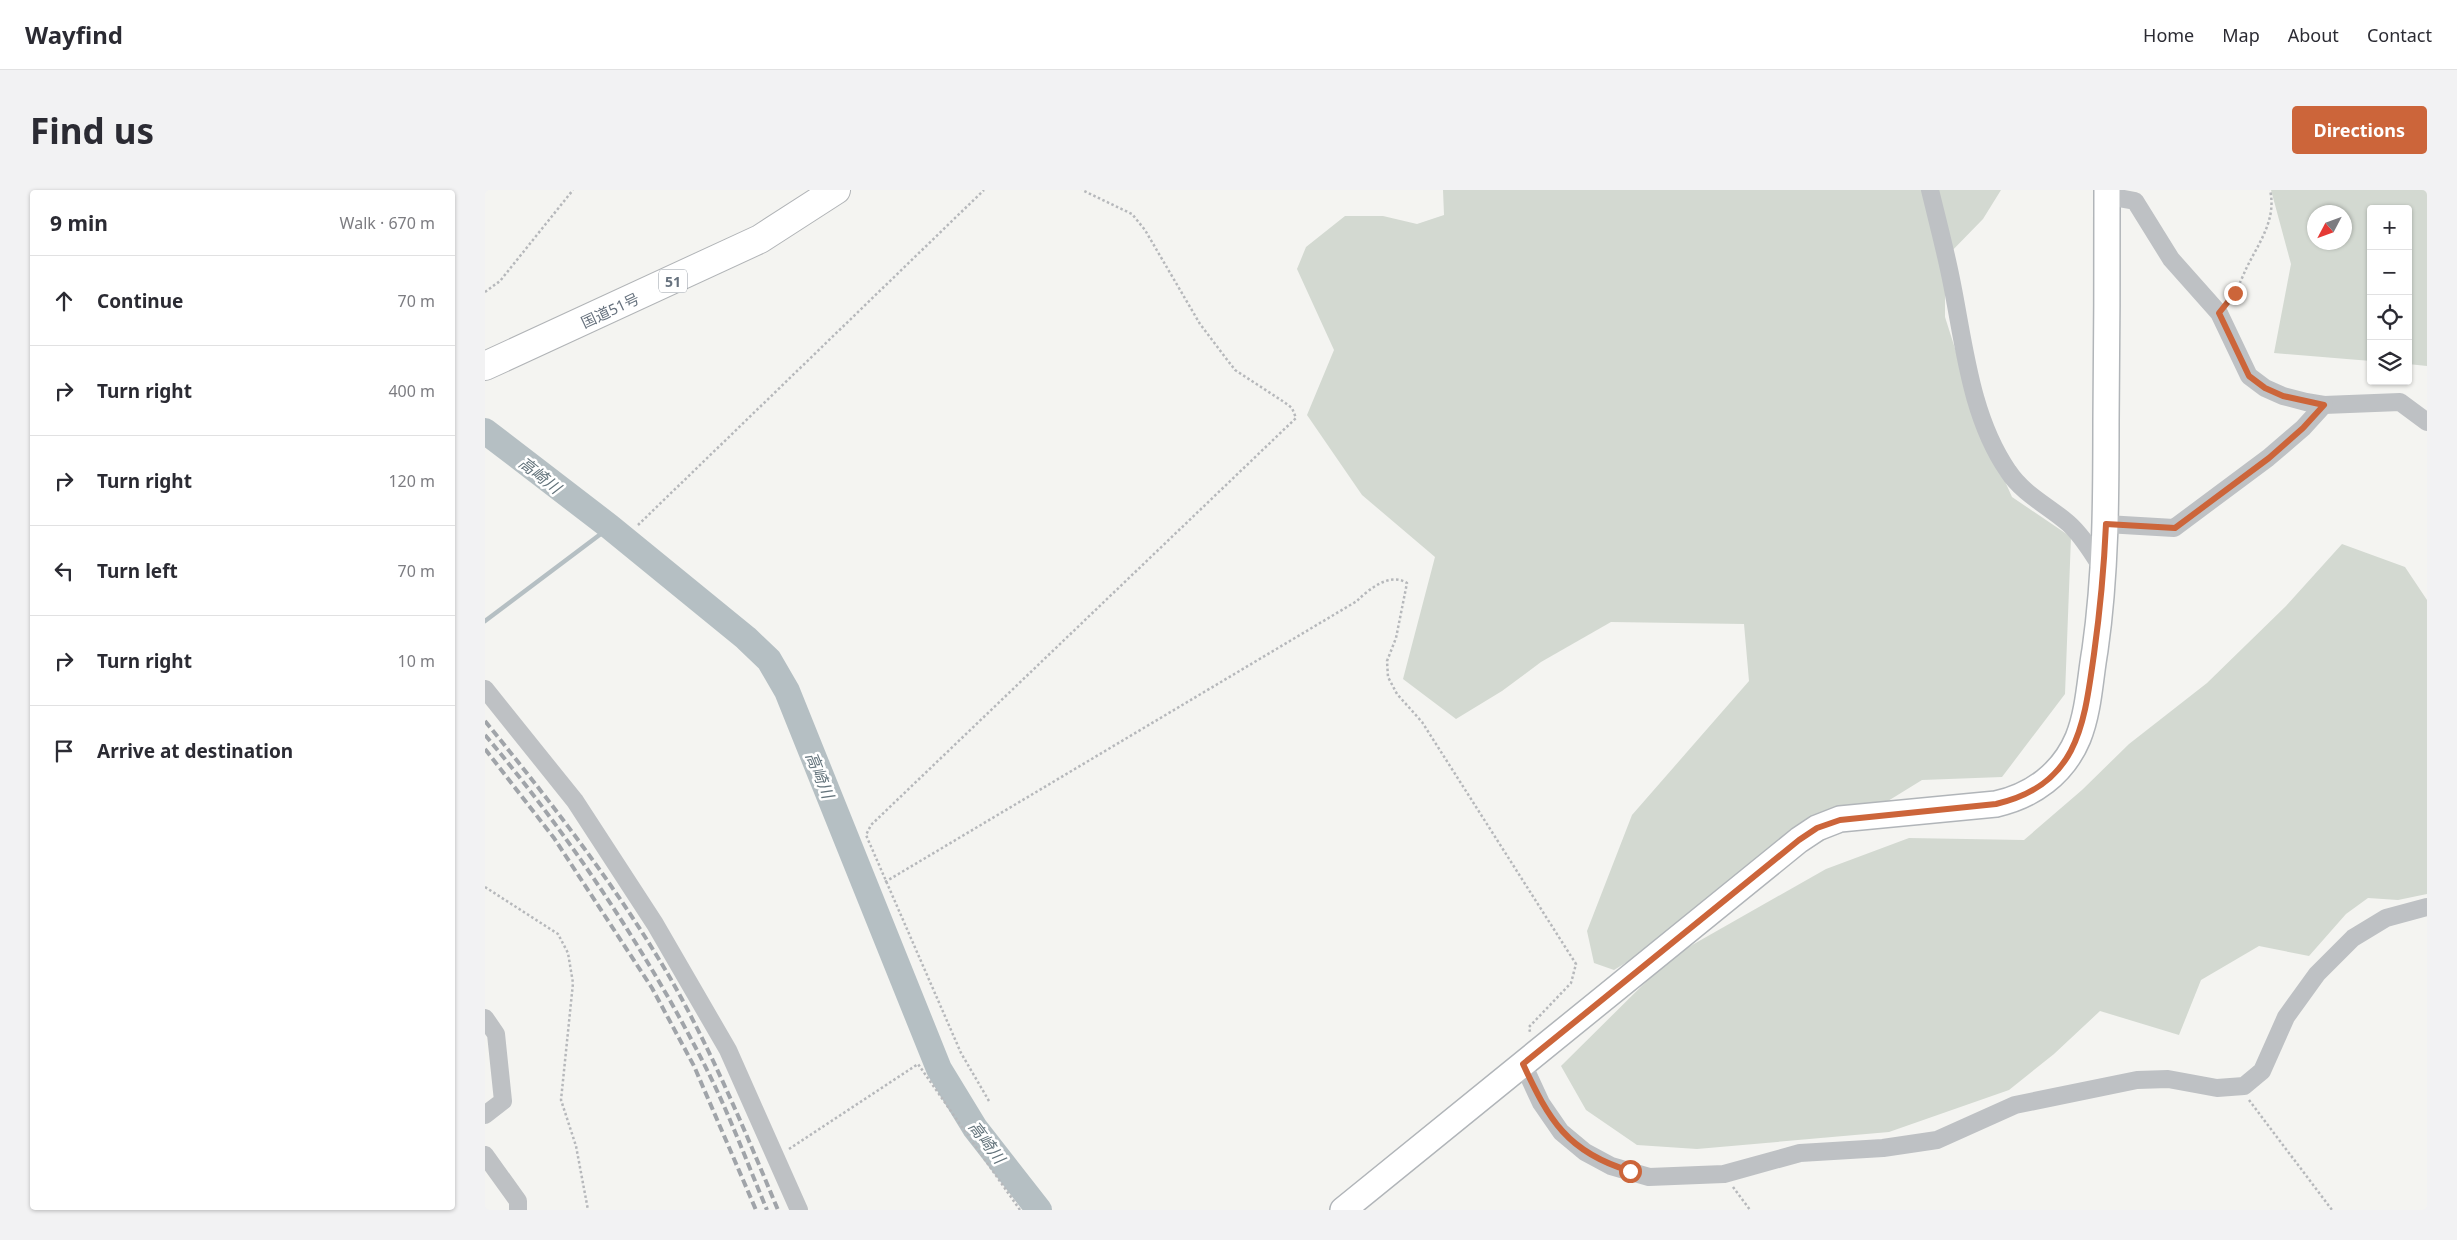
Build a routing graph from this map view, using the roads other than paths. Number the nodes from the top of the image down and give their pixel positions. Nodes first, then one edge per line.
1 (1930, 190) edge
2 (2107, 193) edge
3 (819, 195) edge
4 (494, 362) edge
5 (2324, 405) junction
6 (2427, 422) edge
7 (2106, 524) junction
8 (2104, 571) junction
9 (485, 689) edge
10 (2427, 907) edge
11 (485, 1018) edge
12 (1528, 1059) junction
13 (485, 1115) edge
14 (485, 1155) edge
15 (518, 1210) edge
16 (799, 1210) edge
17 (1343, 1210) edge

1 - 8 street
2 - 5 street
2 - 7 street
3 - 4 highway, 国道51号 / 51
5 - 6 street
5 - 7 street
7 - 8 street
8 - 12 street
9 - 16 street
10 - 12 street
11 - 13 street
12 - 17 street
14 - 15 street

